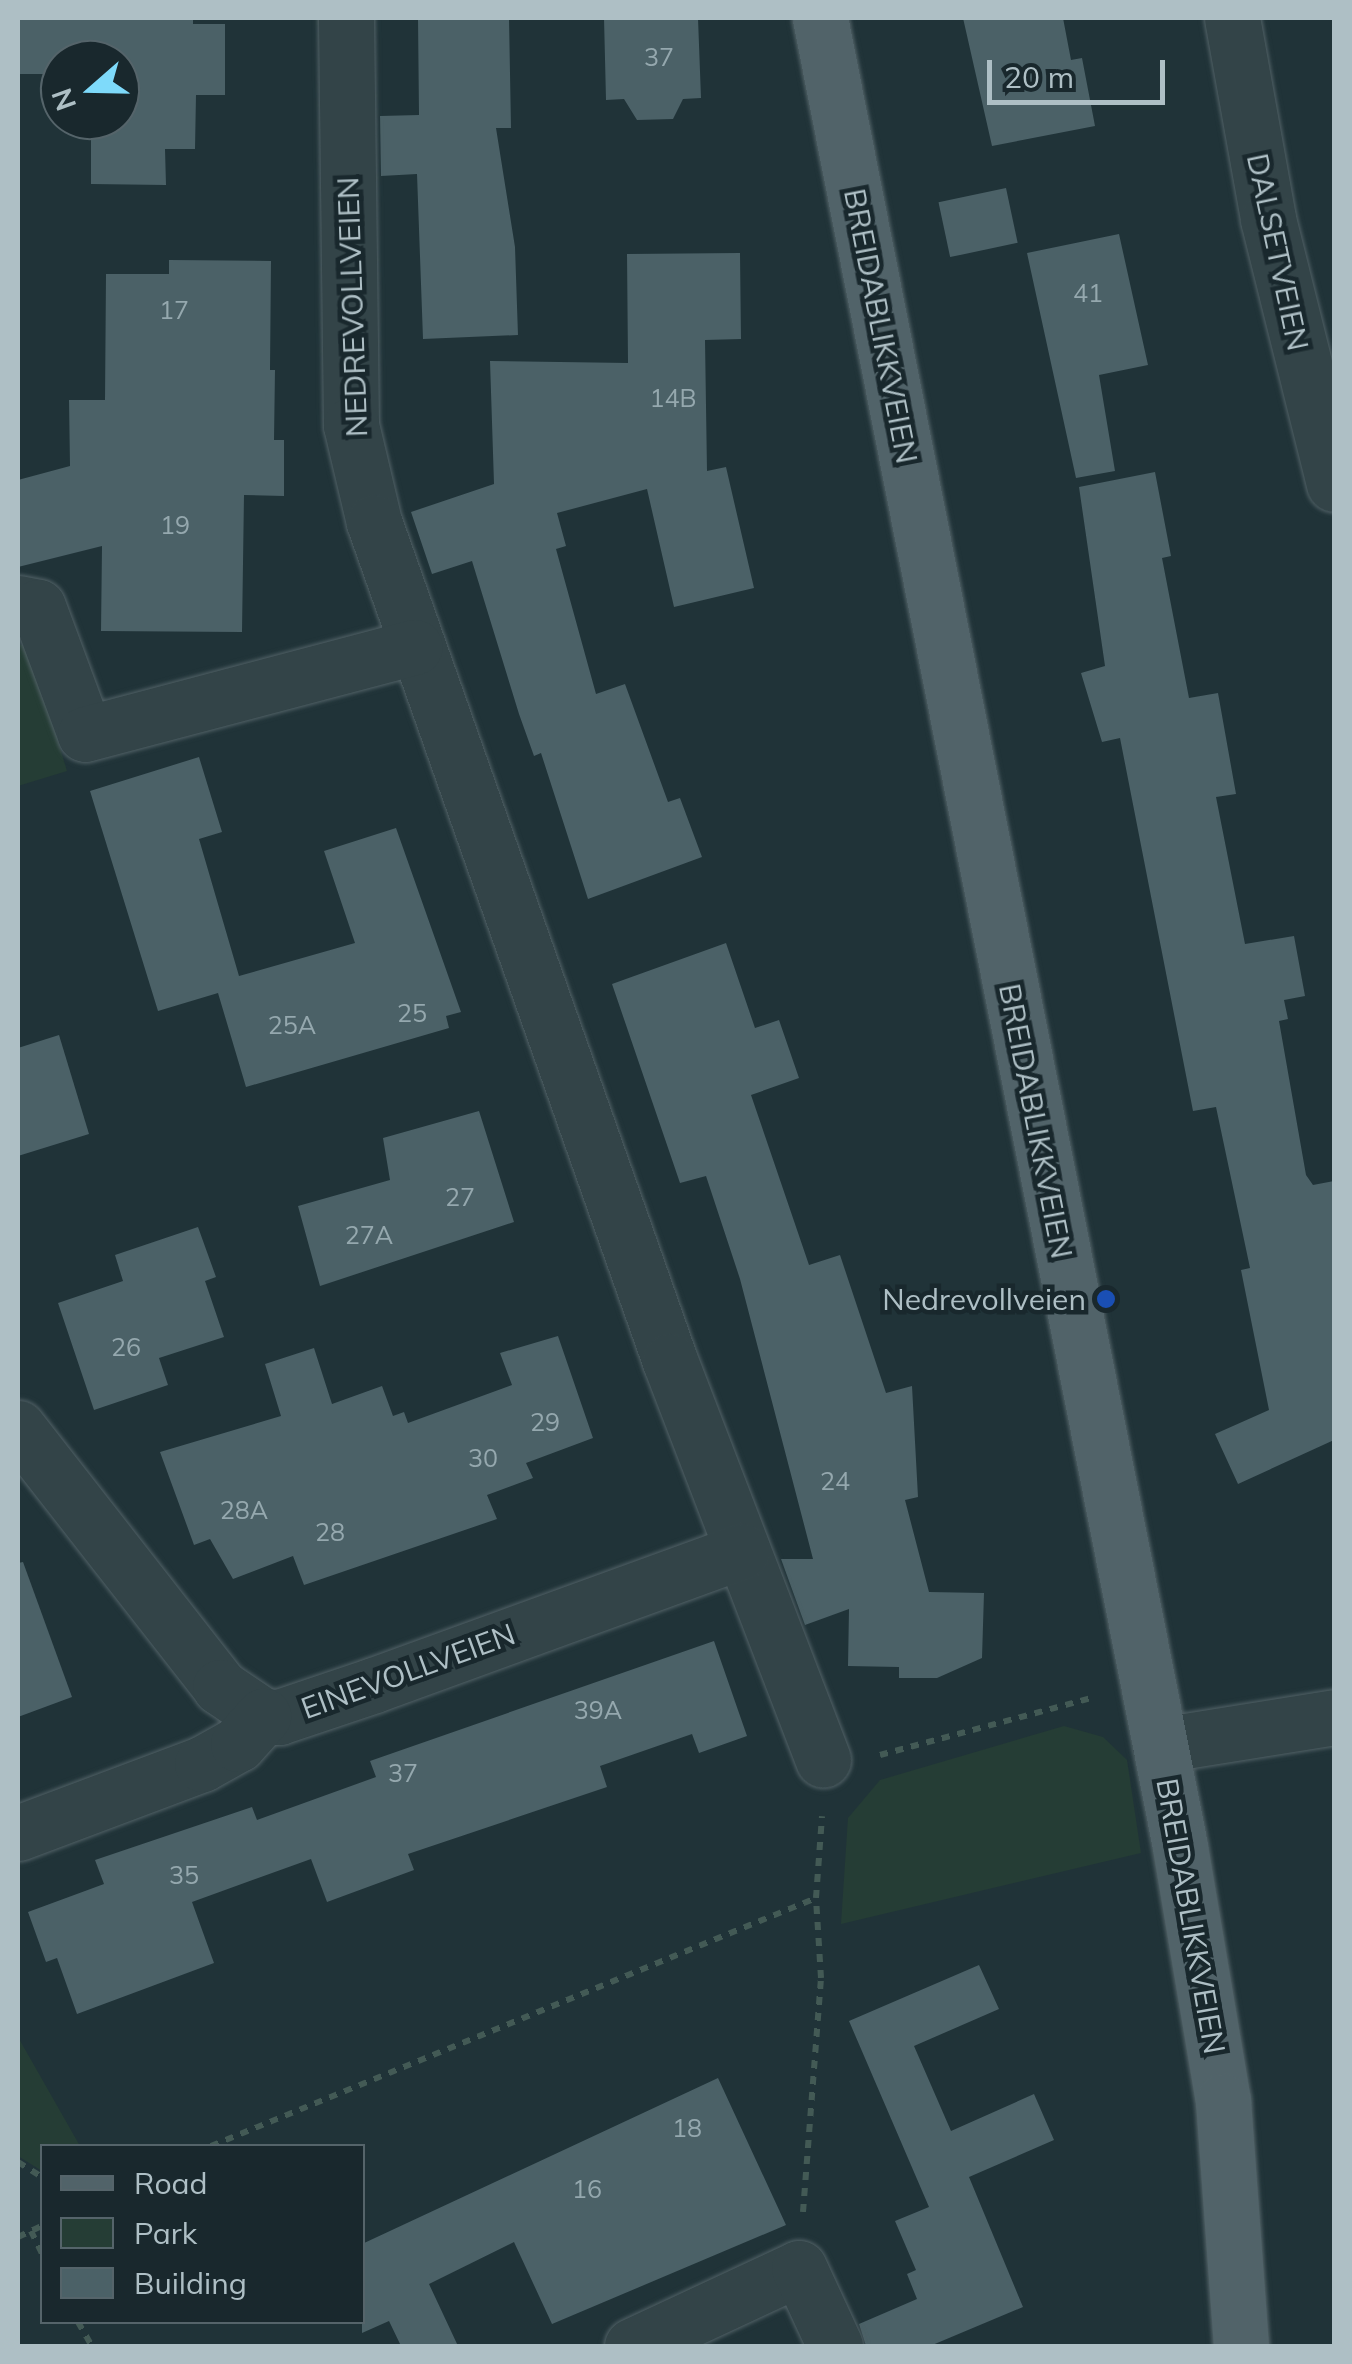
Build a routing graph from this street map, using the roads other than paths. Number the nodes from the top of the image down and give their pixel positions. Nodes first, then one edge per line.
1 (346, 18) edge
2 (820, 18) edge
3 (1232, 18) edge
4 (1334, 484) edge
5 (18, 603) edge
6 (416, 647) junction
7 (18, 1428) edge
8 (742, 1551) junction
9 (262, 1716) junction
10 (1334, 1718) edge
11 (1160, 1746) junction
12 (824, 1765) road end
13 (18, 1833) edge
14 (632, 2346) edge
15 (835, 2346) edge
16 (1241, 2346) edge

1 - 6 street, NEDREVOLLVEIEN
2 - 11 main road, BREIDABLIKKVEIEN
3 - 4 street, DALSETVEIEN
5 - 6 street
6 - 8 street, NEDREVOLLVEIEN
7 - 9 street, EINEVOLLVEIEN
8 - 9 street, EINEVOLLVEIEN
8 - 12 street, NEDREVOLLVEIEN
9 - 13 street
10 - 11 street
11 - 16 main road, BREIDABLIKKVEIEN
14 - 15 street

